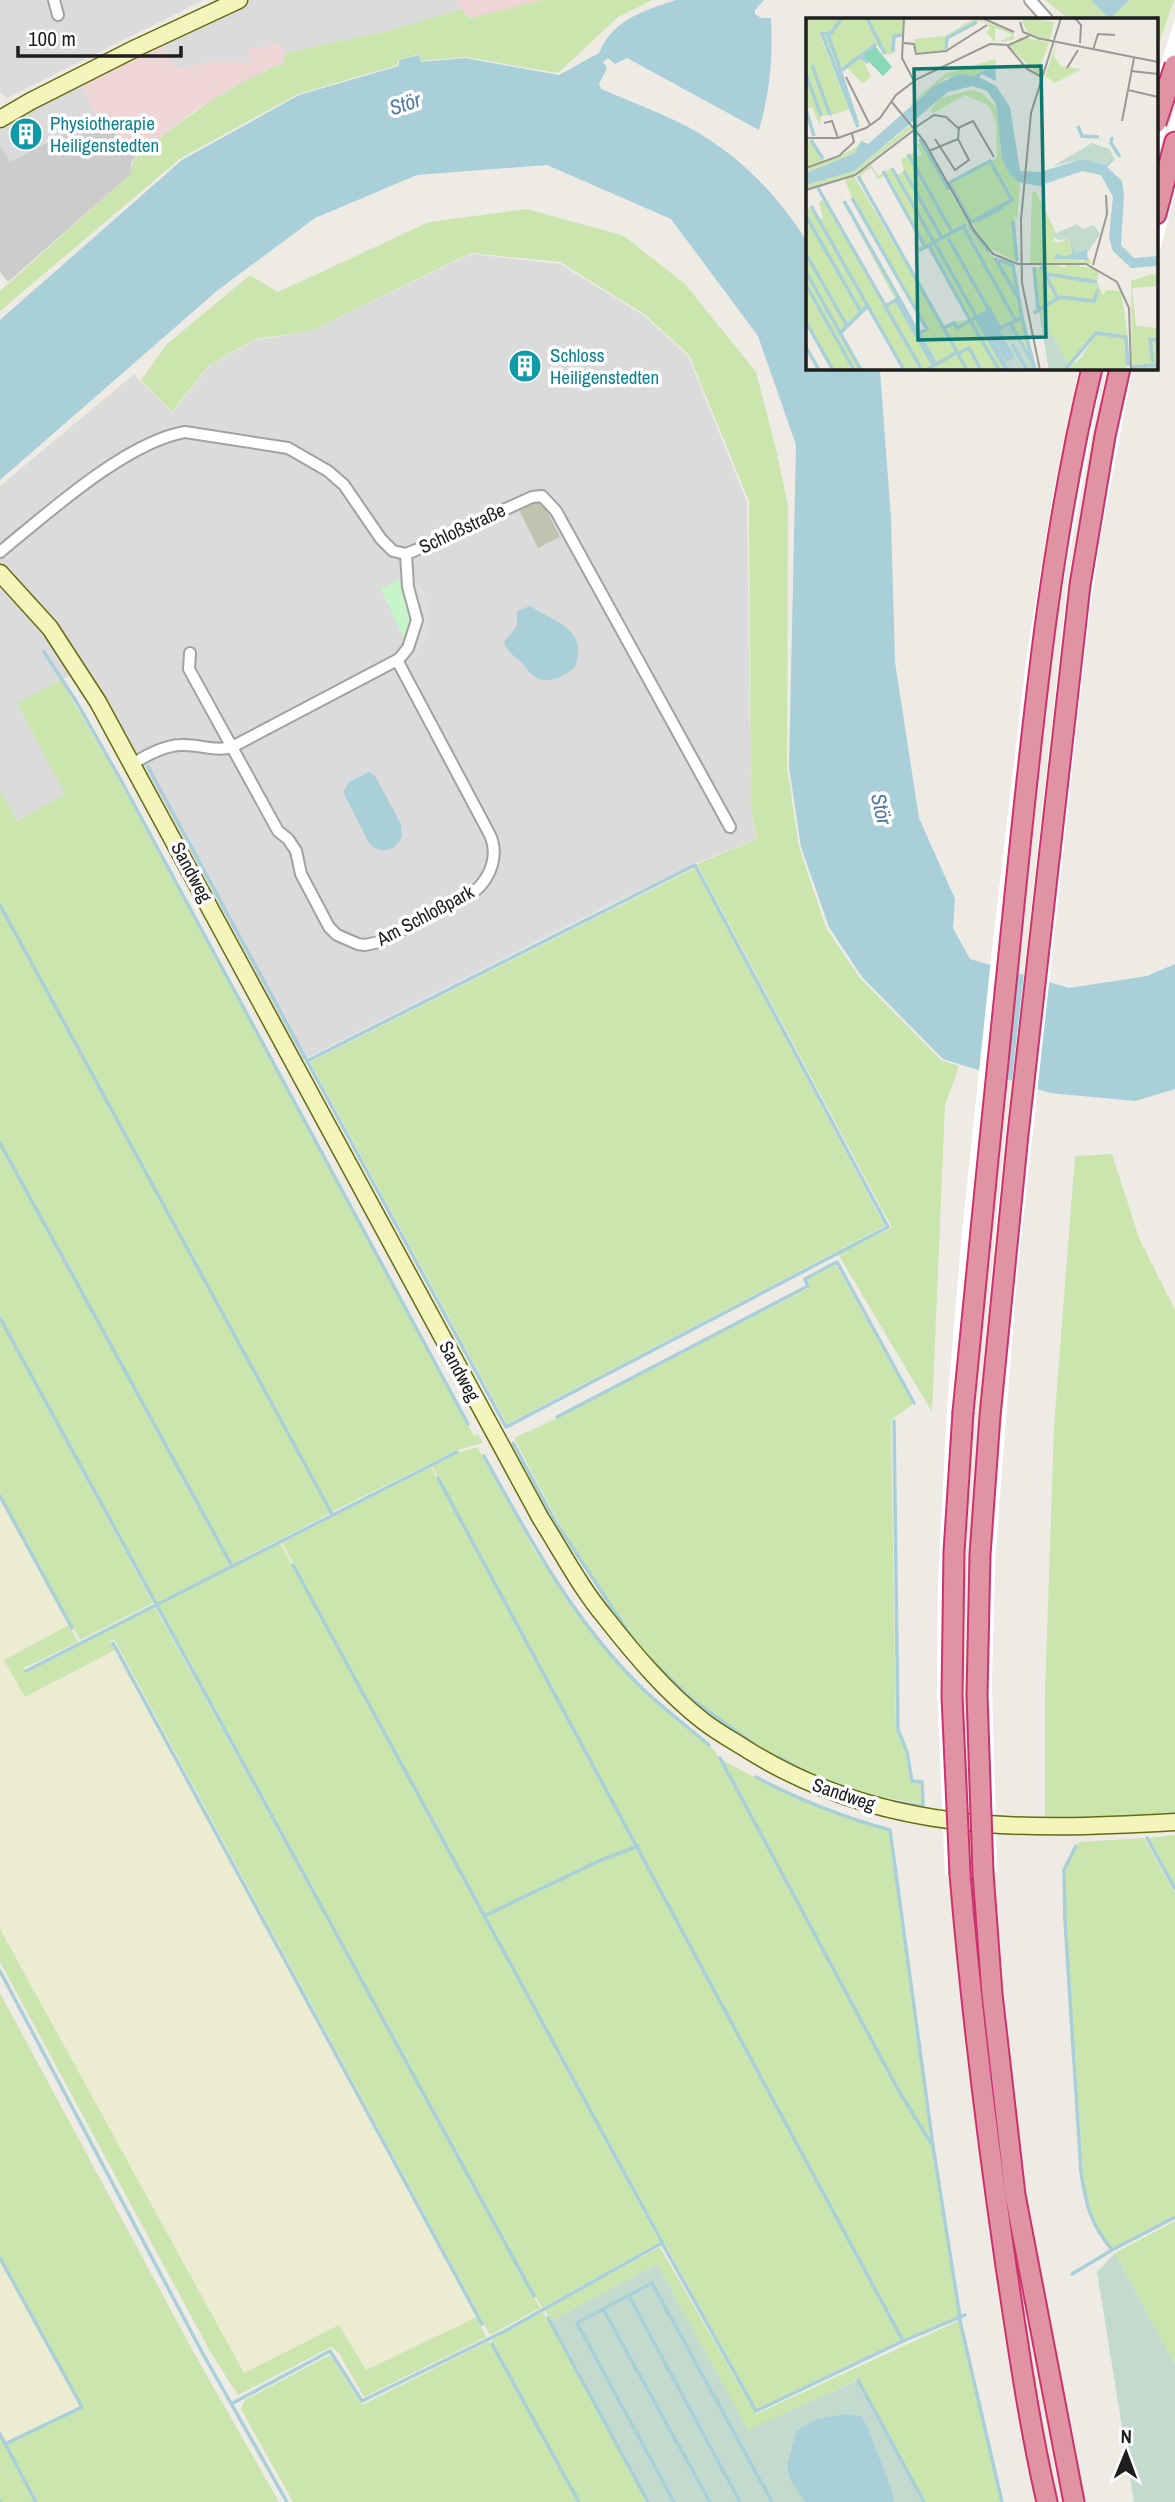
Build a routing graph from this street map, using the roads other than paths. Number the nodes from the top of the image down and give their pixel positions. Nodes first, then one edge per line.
1 (54, 0) edge
2 (239, 0) edge
3 (1030, 0) edge
4 (58, 15) dead end
5 (1046, 18) edge
6 (1175, 65) edge
7 (1158, 90) edge
8 (1175, 95) edge
9 (1, 116) edge
10 (1158, 116) edge
11 (1175, 142) edge
12 (1158, 206) edge
13 (1092, 369) edge
14 (1121, 369) edge
15 (0, 552) edge
16 (406, 554) junction
17 (0, 573) edge
18 (190, 653) dead end
19 (397, 660) junction
20 (232, 747) junction
21 (134, 763) junction
22 (730, 827) dead end
23 (1175, 1822) edge
24 (1047, 2502) edge
25 (1074, 2502) edge

1 - 4 street
2 - 9 street
3 - 5 street
6 - 10 highway, bridge
7 - 8 street
11 - 12 highway
13 - 24 highway, bridge
14 - 25 highway, bridge
15 - 16 street, Schloßstraße
16 - 19 street
16 - 22 street, Schloßstraße
17 - 21 street, Sandweg
18 - 20 street, Am Schloßpark
19 - 20 street
19 - 20 street, Am Schloßpark
20 - 21 street
21 - 23 street, Sandweg

